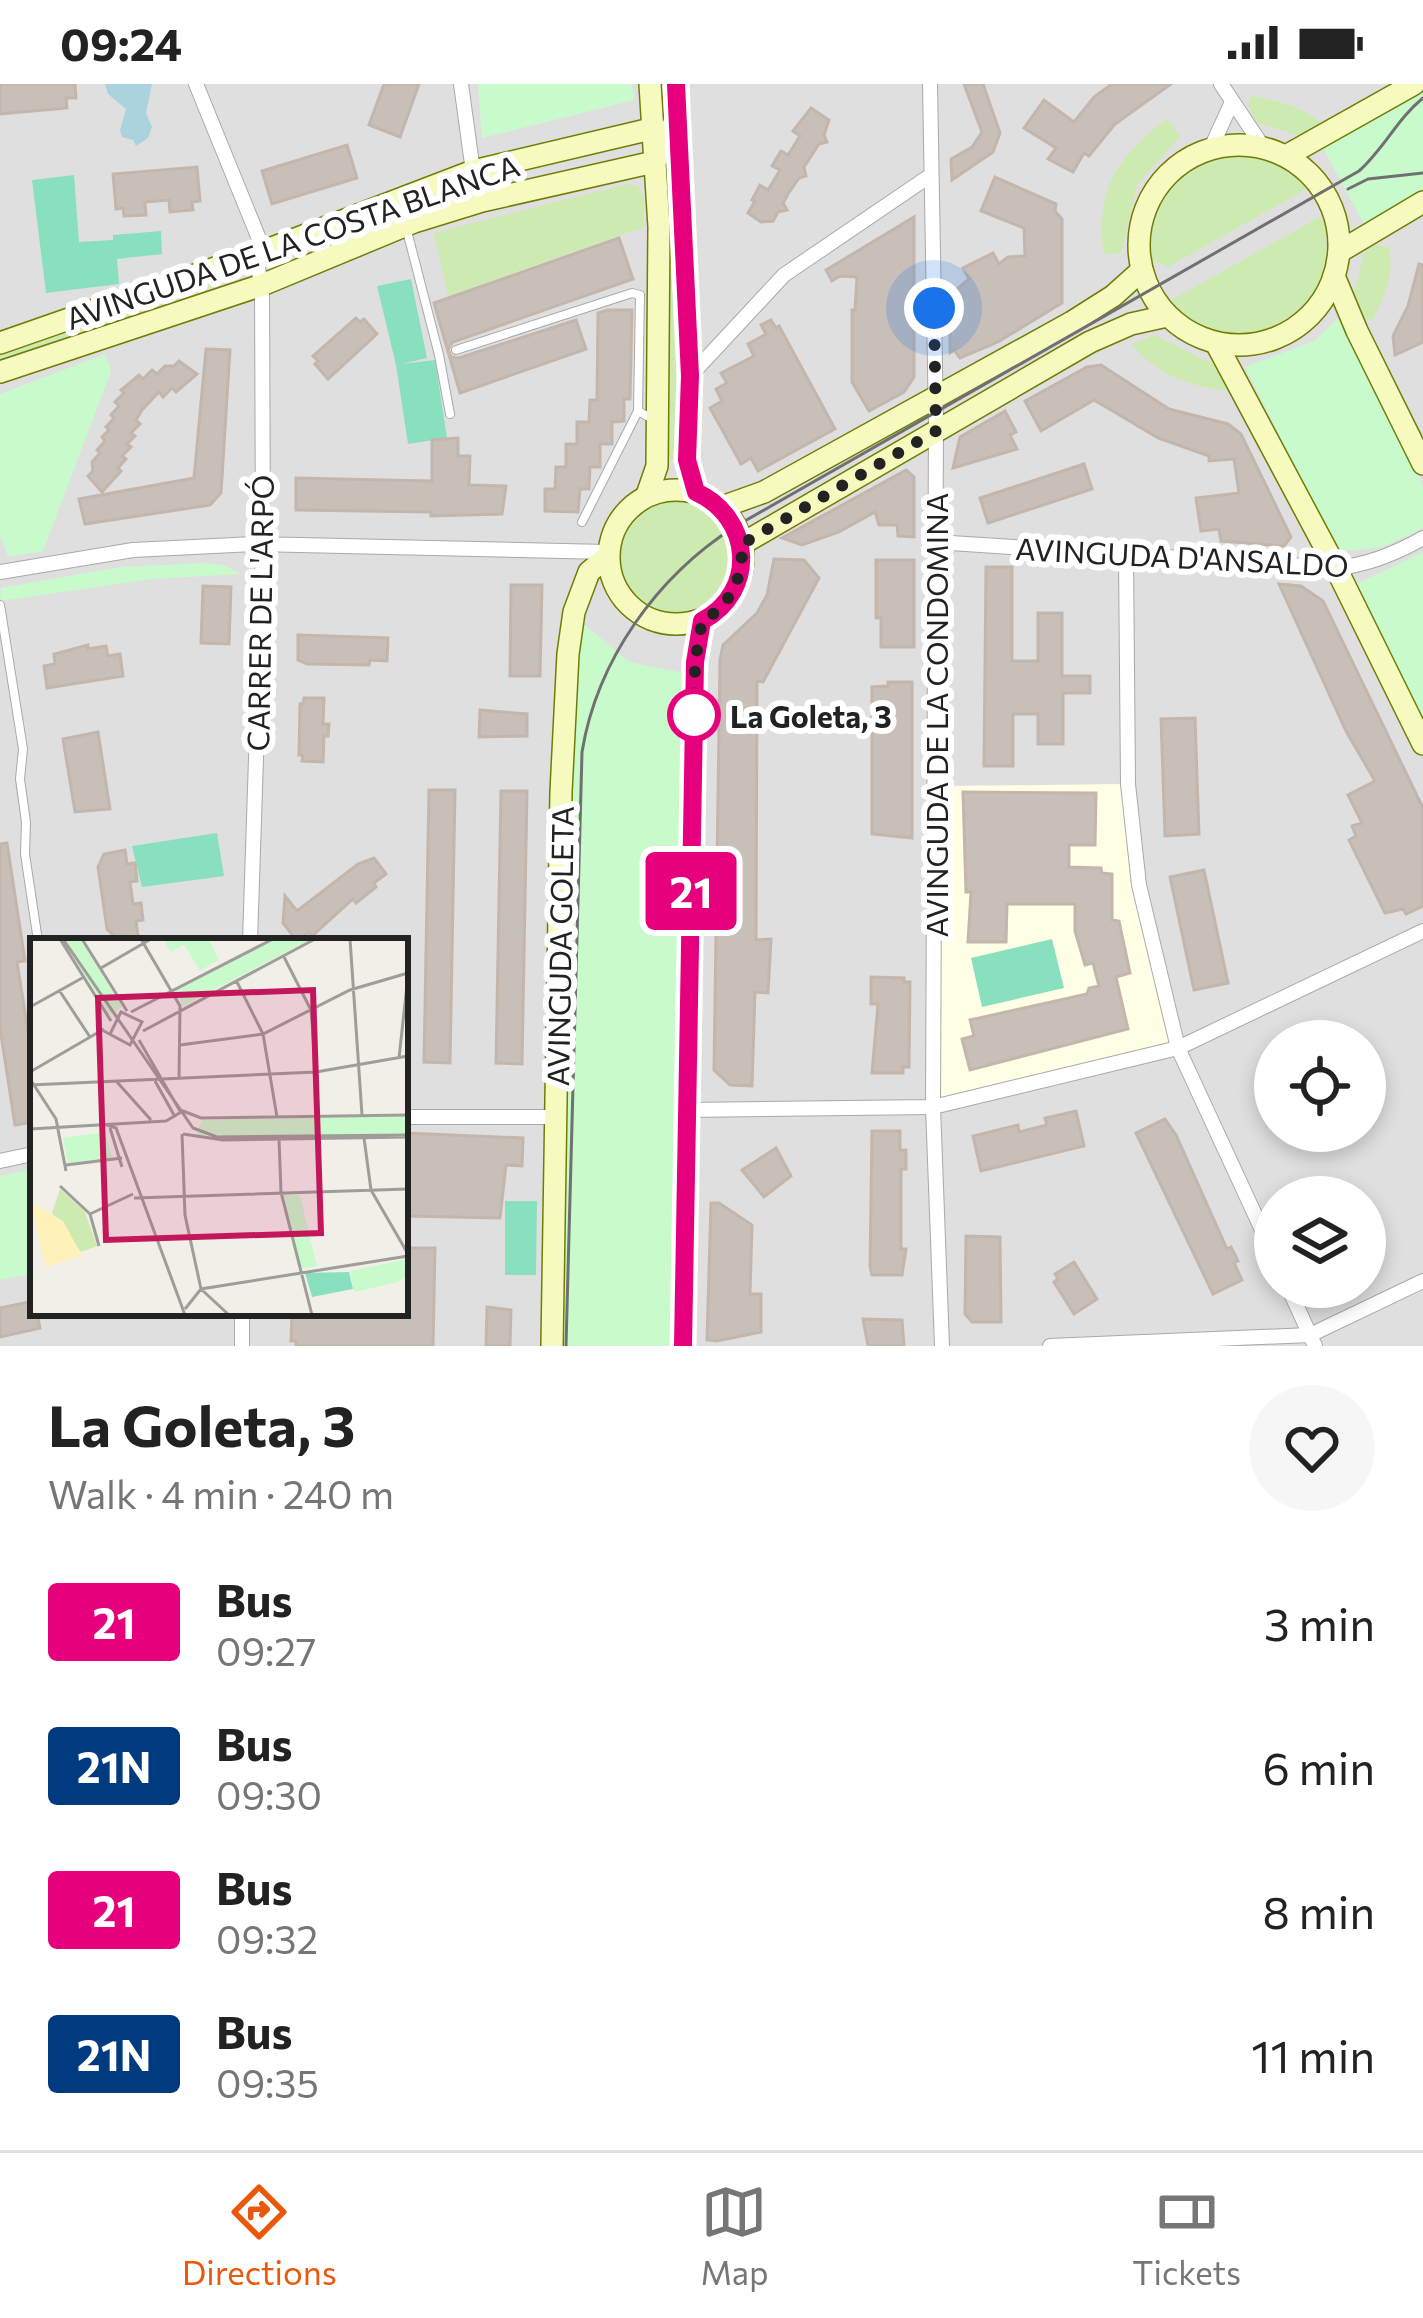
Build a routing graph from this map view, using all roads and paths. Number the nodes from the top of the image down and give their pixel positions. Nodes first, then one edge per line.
1 (196, 84) edge
2 (461, 84) edge
3 (650, 84) edge
4 (930, 84) edge
5 (1221, 84) edge
6 (1414, 84) edge
7 (677, 94) edge
8 (1231, 104) junction
9 (655, 128) junction
10 (1263, 147) junction
11 (1210, 148) junction
12 (1286, 156) junction
13 (654, 162) junction
14 (473, 171) junction
15 (931, 175) junction
16 (482, 201) junction
17 (1423, 202) edge
18 (405, 225) junction
19 (1339, 252) junction
20 (254, 255) junction
21 (1142, 270) junction
22 (1334, 276) junction
23 (262, 285) junction
24 (1167, 316) junction
25 (0, 343) edge
26 (1216, 344) junction
27 (456, 350) dead end
28 (0, 372) edge
29 (690, 376) junction
30 (935, 397) junction
31 (450, 414) dead end
32 (647, 416) junction
33 (936, 431) junction
34 (1423, 464) edge
35 (696, 492) junction
36 (647, 494) junction
37 (722, 507) junction
38 (582, 521) dead end
39 (1423, 538) edge
40 (935, 542) junction
41 (742, 544) junction
42 (262, 545) junction
43 (608, 554) junction
44 (1126, 556) junction
45 (1336, 568) junction
46 (0, 572) edge
47 (0, 605) edge
48 (702, 621) junction
49 (1423, 744) edge
50 (1423, 932) edge
51 (38, 938) edge
52 (250, 938) edge
53 (1178, 1048) junction
54 (933, 1107) junction
55 (688, 1110) junction
56 (408, 1117) edge
57 (556, 1117) junction
58 (30, 1155) edge
59 (0, 1161) edge
60 (1254, 1213) edge
61 (1423, 1281) edge
62 (1298, 1308) edge
63 (1313, 1340) edge
64 (552, 1346) edge
65 (683, 1346) edge
66 (942, 1346) edge
67 (1050, 1346) edge

1 - 20 street
2 - 14 street
3 - 9 street
4 - 15 street, AVINGUDA DE LA CONDOMINA
5 - 8 street
6 - 12 street
7 - 13 street
7 - 29 street
8 - 10 street
8 - 11 street
9 - 13 street
9 - 14 street, AVINGUDA DE LA COSTA BLANCA
10 - 11 street
10 - 12 street
11 - 21 street
12 - 19 street
13 - 16 street, AVINGUDA DE LA COSTA BLANCA
13 - 32 street
14 - 16 street
14 - 20 street, AVINGUDA DE LA COSTA BLANCA
15 - 29 street
15 - 30 street, AVINGUDA DE LA CONDOMINA
16 - 18 street, AVINGUDA DE LA COSTA BLANCA
17 - 19 street
18 - 23 street, AVINGUDA DE LA COSTA BLANCA
18 - 31 lane
19 - 22 street
20 - 23 street
20 - 25 street, AVINGUDA DE LA COSTA BLANCA
21 - 24 street
21 - 30 street
22 - 26 street
22 - 34 street
23 - 28 street, AVINGUDA DE LA COSTA BLANCA
23 - 42 street, CARRER DE L'ARPÓ
24 - 26 street
24 - 33 street
26 - 45 street
27 - 32 lane
29 - 35 street
30 - 33 street, AVINGUDA DE LA CONDOMINA
30 - 37 street
32 - 36 street
32 - 38 lane
33 - 40 street, AVINGUDA DE LA CONDOMINA
33 - 41 street
35 - 36 street
35 - 37 street
36 - 43 street
37 - 41 street
39 - 45 street, AVINGUDA D'ANSALDO
40 - 44 street, AVINGUDA D'ANSALDO
40 - 54 street, AVINGUDA DE LA CONDOMINA
41 - 48 street
42 - 43 street
42 - 46 street
42 - 52 street, CARRER DE L'ARPÓ
43 - 48 street
43 - 57 street, AVINGUDA GOLETA
44 - 45 street, AVINGUDA D'ANSALDO
44 - 53 street
45 - 49 street
47 - 51 lane
48 - 55 street
50 - 53 street
53 - 54 street
53 - 60 street
54 - 55 street
54 - 66 street, AVINGUDA DE LA CONDOMINA
55 - 65 street
56 - 57 street
57 - 64 street, AVINGUDA GOLETA
58 - 59 street
61 - 63 street
62 - 63 street
63 - 67 street

